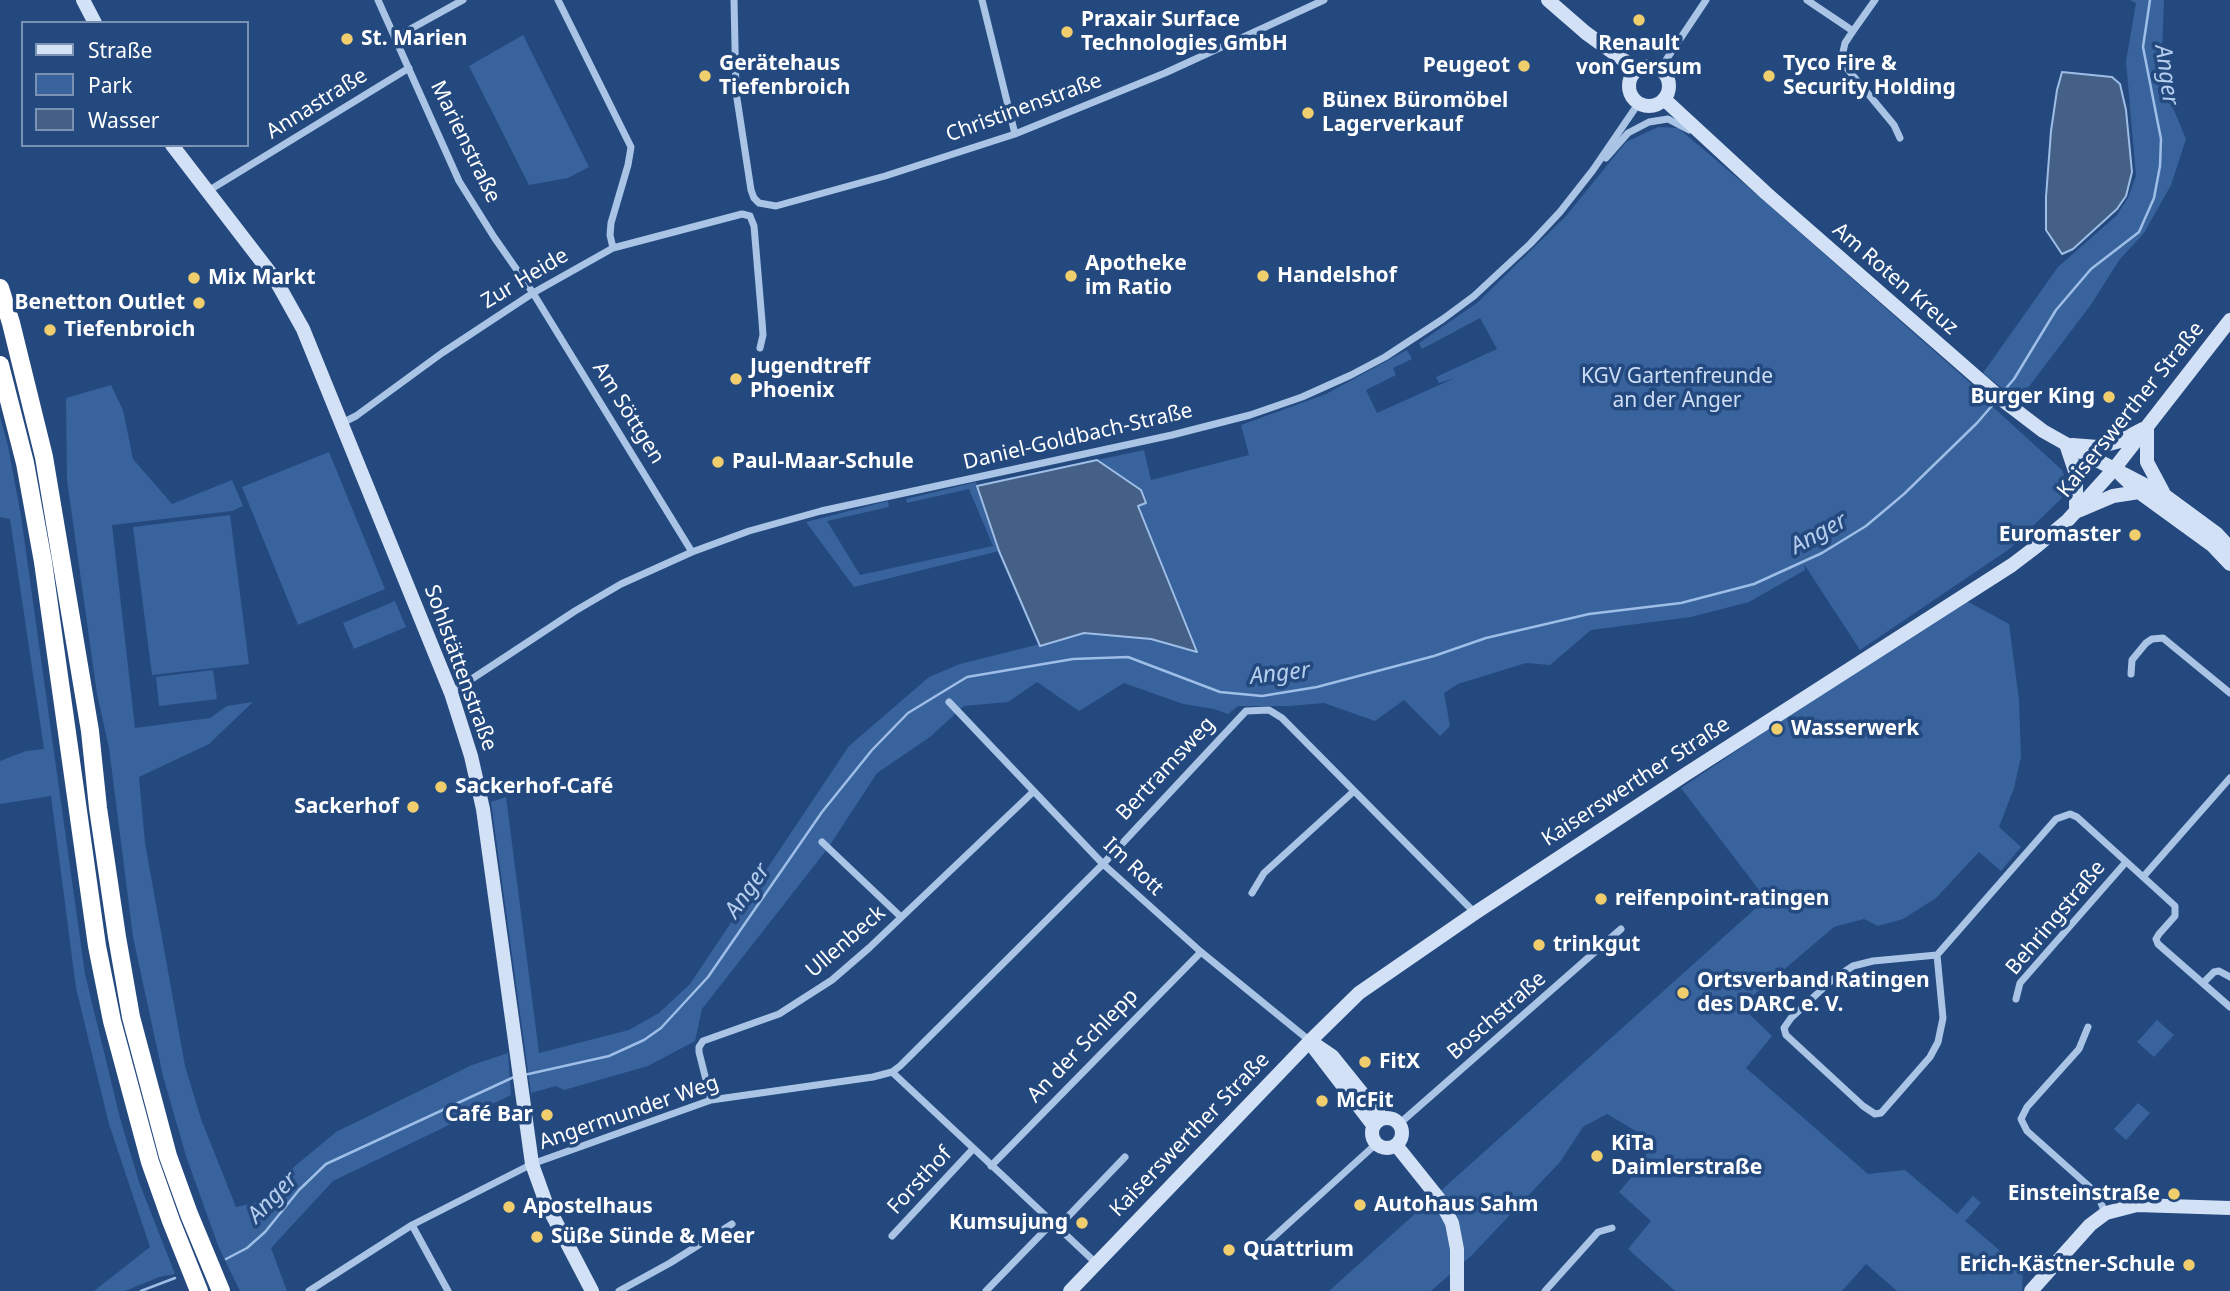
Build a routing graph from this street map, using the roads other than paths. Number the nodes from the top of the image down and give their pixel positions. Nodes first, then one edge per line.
1 (83, 0) edge
2 (378, 0) edge
3 (463, 0) edge
4 (558, 0) edge
5 (734, 0) edge
6 (982, 0) edge
7 (1324, 0) edge
8 (1548, 0) edge
9 (1706, 0) edge
10 (1807, 0) edge
11 (1875, 0) edge
12 (94, 21) edge
13 (1853, 31) junction
14 (396, 37) junction
15 (410, 68) junction
16 (1660, 69) junction
17 (1633, 74) junction
18 (1664, 99) junction
19 (1638, 103) junction
20 (1015, 134) junction
21 (1900, 138) dead end
22 (174, 147) edge
23 (1593, 170) junction
24 (208, 192) junction
25 (1767, 194) junction
26 (763, 204) junction
27 (750, 216) junction
28 (613, 248) junction
29 (0, 288) edge
30 (533, 293) junction
31 (2228, 326) edge
32 (760, 348) dead end
33 (0, 365) edge
34 (341, 423) junction
35 (2147, 427) junction
36 (2066, 444) junction
37 (2115, 470) junction
38 (2139, 492) junction
39 (2164, 495) junction
40 (2076, 512) junction
41 (2230, 548) edge
42 (692, 552) junction
43 (2230, 564) edge
44 (2131, 674) dead end
45 (451, 693) junction
46 (2230, 693) edge
47 (948, 702) dead end
48 (2230, 778) edge
49 (1033, 792) junction
50 (1353, 792) junction
51 (821, 842) dead end
52 (2126, 862) junction
53 (1103, 864) junction
54 (2143, 877) junction
55 (1252, 893) dead end
56 (1475, 913) junction
57 (901, 917) junction
58 (1621, 929) dead end
59 (1201, 952) junction
60 (1937, 955) junction
61 (2230, 977) edge
62 (2203, 983) junction
63 (2016, 999) dead end
64 (2230, 1007) edge
65 (2088, 1027) dead end
66 (1310, 1041) junction
67 (892, 1072) junction
68 (711, 1100) junction
69 (1378, 1122) junction
70 (1399, 1124) junction
71 (1376, 1144) junction
72 (1396, 1145) junction
73 (973, 1149) junction
74 (1125, 1157) dead end
75 (532, 1164) junction
76 (991, 1166) junction
77 (2230, 1208) edge
78 (2106, 1213) junction
79 (732, 1224) dead end
80 (412, 1225) junction
81 (1054, 1226) junction
82 (1612, 1228) dead end
83 (892, 1236) dead end
84 (1267, 1243) dead end
85 (1096, 1263) junction
86 (199, 1291) edge
87 (221, 1291) edge
88 (309, 1291) edge
89 (448, 1291) edge
90 (593, 1291) edge
91 (619, 1291) edge
92 (986, 1291) edge
93 (1070, 1291) edge
94 (1457, 1291) edge
95 (1545, 1291) edge
96 (2031, 1291) edge

1 - 12 street
2 - 14 street, Marienstraße
3 - 14 street
4 - 28 street
5 - 26 street
6 - 20 street
7 - 20 street, Christinenstraße
8 - 17 street
9 - 16 street
10 - 13 street
11 - 13 street
13 - 21 street
14 - 15 street, Marienstraße
15 - 24 street, Annastraße
15 - 30 street, Marienstraße
16 - 17 street
16 - 18 street
17 - 19 street
18 - 19 street
18 - 25 street, Am Roten Kreuz
19 - 23 street, Daniel-Goldbach-Straße
20 - 26 street, Christinenstraße
22 - 24 street, Sohlstättenstraße
23 - 25 street
23 - 42 street, Daniel-Goldbach-Straße
24 - 34 street, Sohlstättenstraße
25 - 36 street, Am Roten Kreuz
26 - 27 street
27 - 28 street, Zur Heide
27 - 32 street
28 - 30 street, Zur Heide
29 - 87 highway
30 - 34 street, Zur Heide
30 - 42 street, Am Söttgen
31 - 35 street, Kaiserswerther Straße
33 - 86 highway
34 - 45 street, Sohlstättenstraße
35 - 36 street
35 - 37 street, Kaiserswerther Straße
35 - 39 street
36 - 37 street, Am Roten Kreuz
36 - 40 street
37 - 38 street
37 - 39 street
37 - 40 street, Kaiserswerther Straße
38 - 40 street
38 - 43 street
39 - 41 street
40 - 56 street, Kaiserswerther Straße
42 - 45 street, Daniel-Goldbach-Straße
44 - 46 street
45 - 75 street, Sohlstättenstraße
47 - 49 street, Im Rott
48 - 54 street
49 - 53 street, Im Rott
49 - 57 street, Ullenbeck
50 - 53 street, Bertramsweg
50 - 55 street
50 - 56 street, Bertramsweg
51 - 57 street
52 - 54 street
52 - 60 street
52 - 63 street, Behringstraße
53 - 59 street, Im Rott
53 - 67 street, Bertramsweg
54 - 62 street
56 - 66 street, Kaiserswerther Straße
57 - 68 street, Ullenbeck
58 - 70 street, Boschstraße
59 - 66 street, Im Rott
59 - 76 street, An der Schlepp
60 - 60 street
61 - 62 street
62 - 64 street
65 - 78 street
66 - 69 street
66 - 85 street, Kaiserswerther Straße
67 - 68 street, Angermunder Weg
67 - 73 street
68 - 75 street, Angermunder Weg
69 - 70 street
69 - 71 street
70 - 72 street
71 - 72 street
71 - 84 street
72 - 94 street
73 - 76 street
73 - 83 street, Forsthof
74 - 81 street
75 - 80 street, Angermunder Weg
75 - 90 street, Sohlstättenstraße
76 - 81 street
77 - 78 street
78 - 96 street
79 - 91 street
80 - 88 street, Angermunder Weg
80 - 89 street
81 - 85 street
81 - 92 street
82 - 95 street
85 - 93 street, Kaiserswerther Straße

